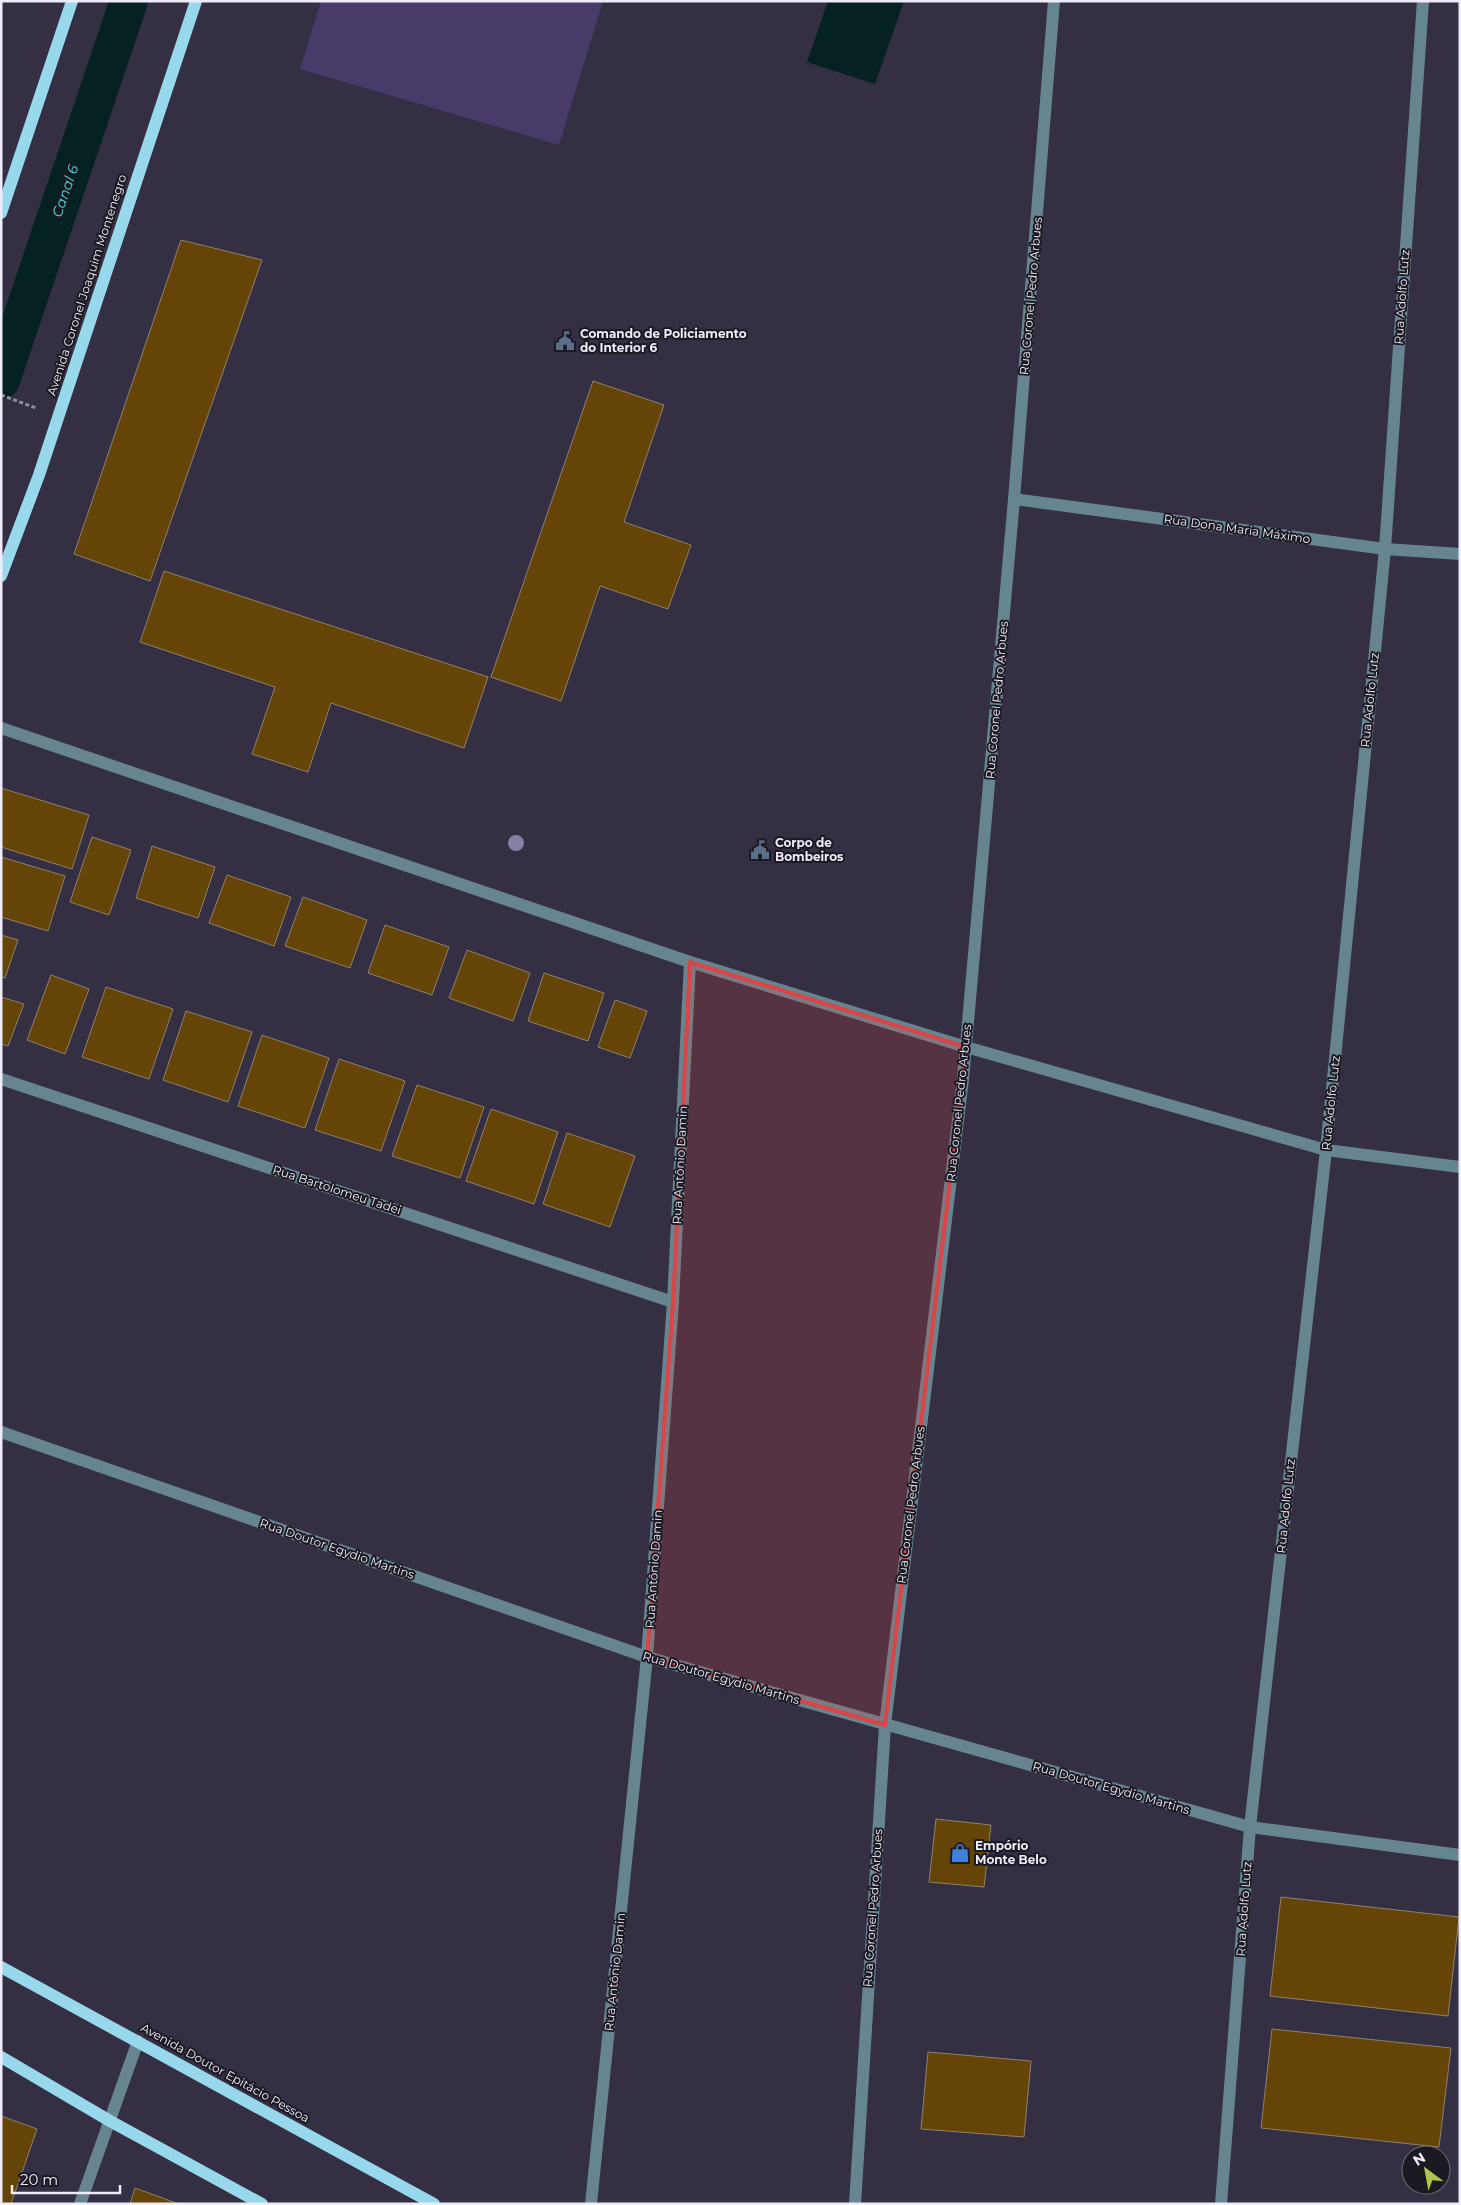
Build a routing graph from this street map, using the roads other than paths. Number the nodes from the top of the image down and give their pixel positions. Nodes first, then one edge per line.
1 (72, 1) edge
2 (196, 1) edge
3 (1054, 1) edge
4 (1423, 1) edge
5 (1, 213) edge
6 (1014, 499) junction
7 (1385, 549) junction
8 (1460, 554) edge
9 (1, 576) edge
10 (1, 728) edge
11 (690, 962) junction
12 (966, 1047) junction
13 (1, 1078) edge
14 (1326, 1150) junction
15 (1460, 1168) edge
16 (673, 1302) junction
17 (1, 1432) edge
18 (647, 1657) junction
19 (885, 1725) junction
20 (1250, 1826) junction
21 (1460, 1855) edge
22 (1, 1967) edge
23 (138, 2040) junction
24 (1, 2057) edge
25 (110, 2121) junction
26 (80, 2204) edge
27 (262, 2204) edge
28 (434, 2204) edge
29 (591, 2204) edge
30 (855, 2204) edge
31 (1221, 2204) edge

1 - 5 main road
2 - 9 main road, Avenida Coronel Joaquim Montenegro
3 - 6 street, Rua Coronel Pedro Arbues
4 - 7 street, Rua Adolfo Lutz
6 - 7 street, Rua Dona Maria Máximo
6 - 12 street, Rua Coronel Pedro Arbues
7 - 8 street, Rua Dona Maria Máximo
7 - 14 street, Rua Adolfo Lutz
10 - 11 street
11 - 12 street
11 - 16 street, Rua Antônio Damin
12 - 14 street
12 - 19 street, Rua Coronel Pedro Arbues
13 - 16 street, Rua Bartolomeu Tadei
14 - 15 street
14 - 20 street, Rua Adolfo Lutz
16 - 18 street, Rua Antônio Damin
17 - 18 street, Rua Doutor Egydio Martins
18 - 19 street, Rua Doutor Egydio Martins
18 - 29 street, Rua Antônio Damin
19 - 20 street, Rua Doutor Egydio Martins
19 - 30 street, Rua Coronel Pedro Arbues
20 - 21 street, Rua Doutor Egydio Martins
20 - 31 street, Rua Adolfo Lutz
22 - 23 main road, Avenida Doutor Epitácio Pessoa
23 - 25 street
23 - 28 main road, Avenida Doutor Epitácio Pessoa
24 - 25 main road
25 - 26 street
25 - 27 main road

